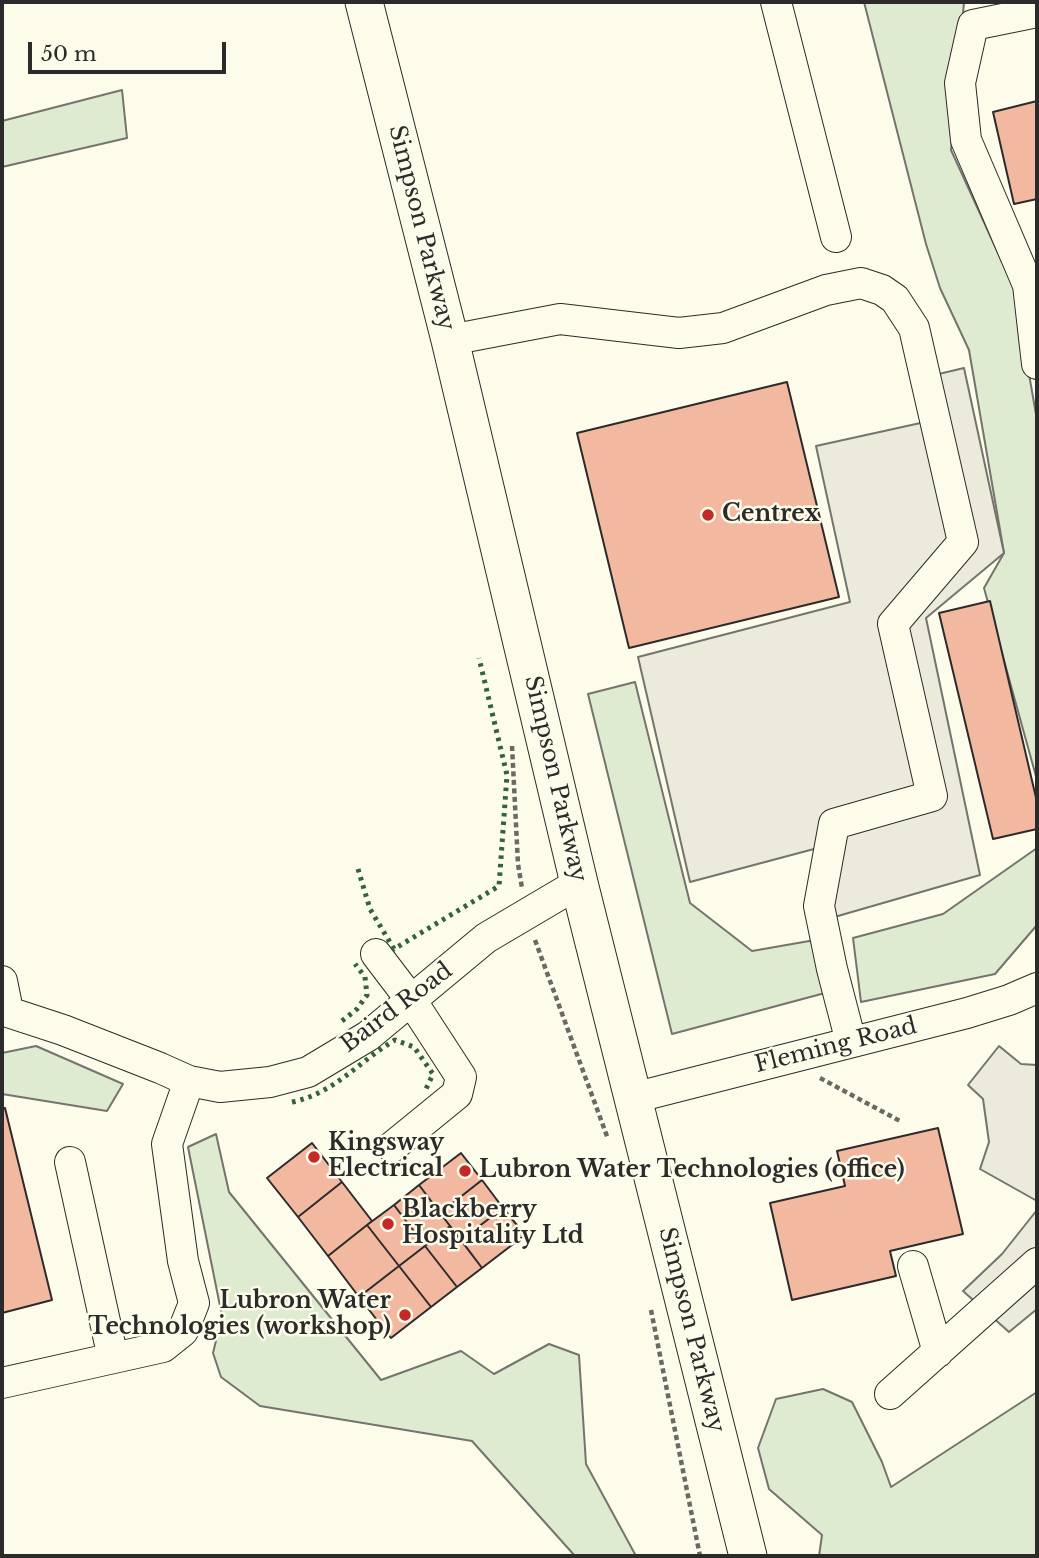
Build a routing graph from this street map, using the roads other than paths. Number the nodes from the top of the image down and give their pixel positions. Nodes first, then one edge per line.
1 (364, 2) edge
2 (776, 2) edge
3 (1037, 12) edge
4 (836, 237) dead end
5 (450, 340) junction
6 (1037, 364) edge
7 (579, 883) junction
8 (376, 954) dead end
9 (2, 981) edge
10 (1037, 989) edge
11 (411, 999) junction
12 (5, 1011) edge
13 (851, 1042) junction
14 (189, 1081) junction
15 (633, 1097) junction
16 (392, 1147) dead end
17 (70, 1162) dead end
18 (1037, 1263) edge
19 (913, 1266) dead end
20 (938, 1352) junction
21 (113, 1358) junction
22 (2, 1383) edge
23 (890, 1394) dead end
24 (748, 1556) edge

1 - 5 main road, Simpson Parkway
2 - 4 street
3 - 6 street
5 - 7 main road, Simpson Parkway
5 - 13 street
7 - 11 street, Baird Road
7 - 15 main road, Simpson Parkway
8 - 11 street
9 - 12 street
10 - 13 street, Fleming Road
11 - 14 street, Baird Road
11 - 16 street
12 - 14 street, Baird Road
13 - 15 street, Fleming Road
14 - 21 street
15 - 24 main road, Simpson Parkway
17 - 21 street
18 - 20 street
19 - 20 street
20 - 23 street
21 - 22 street

